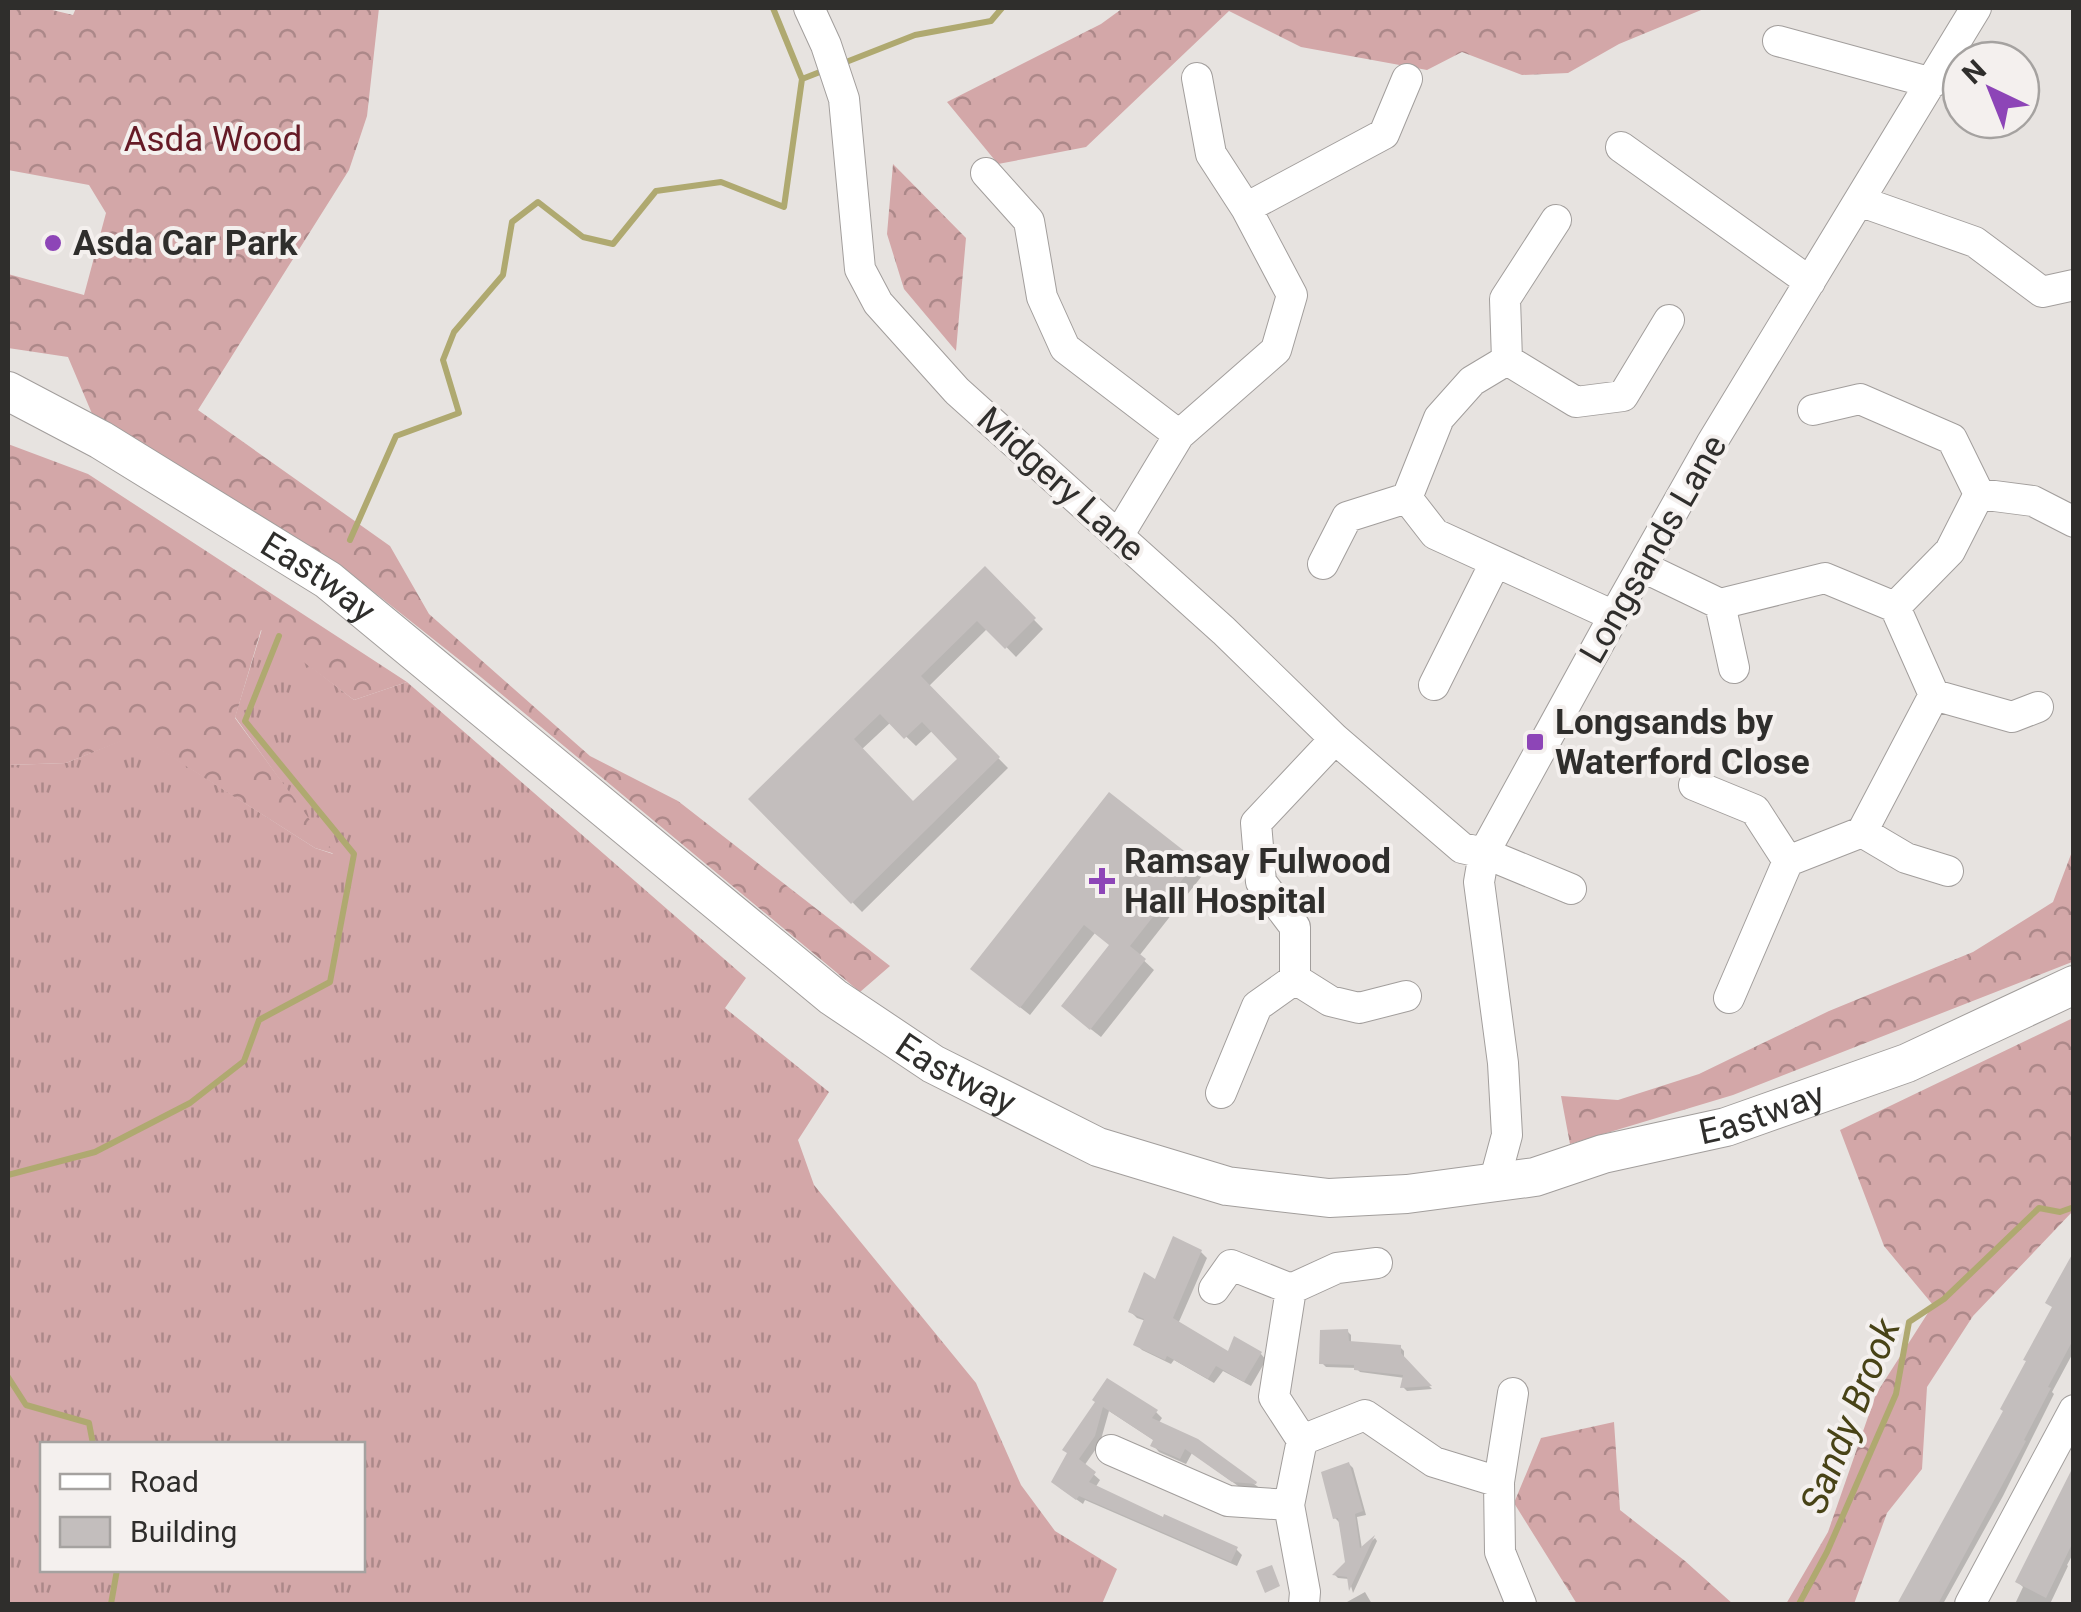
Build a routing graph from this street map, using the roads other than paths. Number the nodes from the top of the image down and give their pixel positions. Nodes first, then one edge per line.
1 (809, 8) edge
2 (1976, 8) edge
3 (1778, 41) dead end
4 (1197, 78) dead end
5 (1406, 78) dead end
6 (1932, 83) junction
7 (1621, 147) dead end
8 (986, 172) dead end
9 (1859, 200) junction
10 (1246, 208) junction
11 (1556, 220) dead end
12 (1810, 282) junction
13 (2074, 285) edge
14 (1670, 320) dead end
15 (1507, 360) junction
16 (8, 390) edge
17 (1813, 410) dead end
18 (1178, 435) junction
19 (1979, 494) junction
20 (1407, 498) junction
21 (2074, 522) edge
22 (1118, 536) junction
23 (1495, 563) junction
24 (1324, 564) dead end
25 (1643, 567) junction
26 (1720, 604) junction
27 (1895, 607) junction
28 (1614, 616) junction
29 (1734, 668) dead end
30 (1434, 684) dead end
31 (1934, 695) junction
32 (2038, 708) dead end
33 (1335, 739) junction
34 (1694, 785) dead end
35 (1862, 832) junction
36 (1484, 853) junction
37 (1788, 861) junction
38 (1948, 870) dead end
39 (1572, 889) dead end
40 (1295, 978) junction
41 (2073, 986) edge
42 (1406, 996) dead end
43 (1729, 998) dead end
44 (1221, 1092) dead end
45 (1507, 1135) junction
46 (1535, 1177) junction
47 (1494, 1183) junction
48 (1378, 1263) dead end
49 (1214, 1288) dead end
50 (1291, 1289) junction
51 (1513, 1393) dead end
52 (2074, 1410) edge
53 (1302, 1440) junction
54 (1111, 1450) dead end
55 (1499, 1482) junction
56 (1289, 1505) junction
57 (1304, 1604) edge
58 (1521, 1604) edge
59 (1970, 1604) edge

1 - 22 street, Midgery Lane
2 - 6 street, Longsands Lane
3 - 6 street
4 - 10 street
5 - 10 street
6 - 9 street, Longsands Lane
7 - 12 street
8 - 18 street
9 - 12 street, Longsands Lane
9 - 13 street
10 - 18 street
11 - 15 street
12 - 25 street, Longsands Lane
14 - 15 street
15 - 20 street
16 - 47 main road, Eastway
17 - 19 street
18 - 22 street
19 - 21 street
19 - 27 street
20 - 23 street
20 - 24 street
22 - 33 street, Midgery Lane
23 - 28 street
23 - 30 street
25 - 26 street
25 - 28 street, Longsands Lane
26 - 27 street
26 - 29 street
27 - 31 street
28 - 36 street, Longsands Lane
31 - 32 street
31 - 35 street
33 - 36 street, Midgery Lane
33 - 40 street
34 - 37 street
35 - 37 street
35 - 38 street
36 - 39 street, Midgery Lane
36 - 45 street, Longsands Lane
37 - 43 street
40 - 42 street
40 - 44 street
41 - 46 main road, Eastway
45 - 46 street
45 - 47 street, Longsands Lane
46 - 47 main road, Eastway
48 - 50 street
49 - 50 street
50 - 53 street
51 - 55 street
52 - 59 street
53 - 55 street
53 - 56 street
54 - 56 street
55 - 58 street
56 - 57 street

